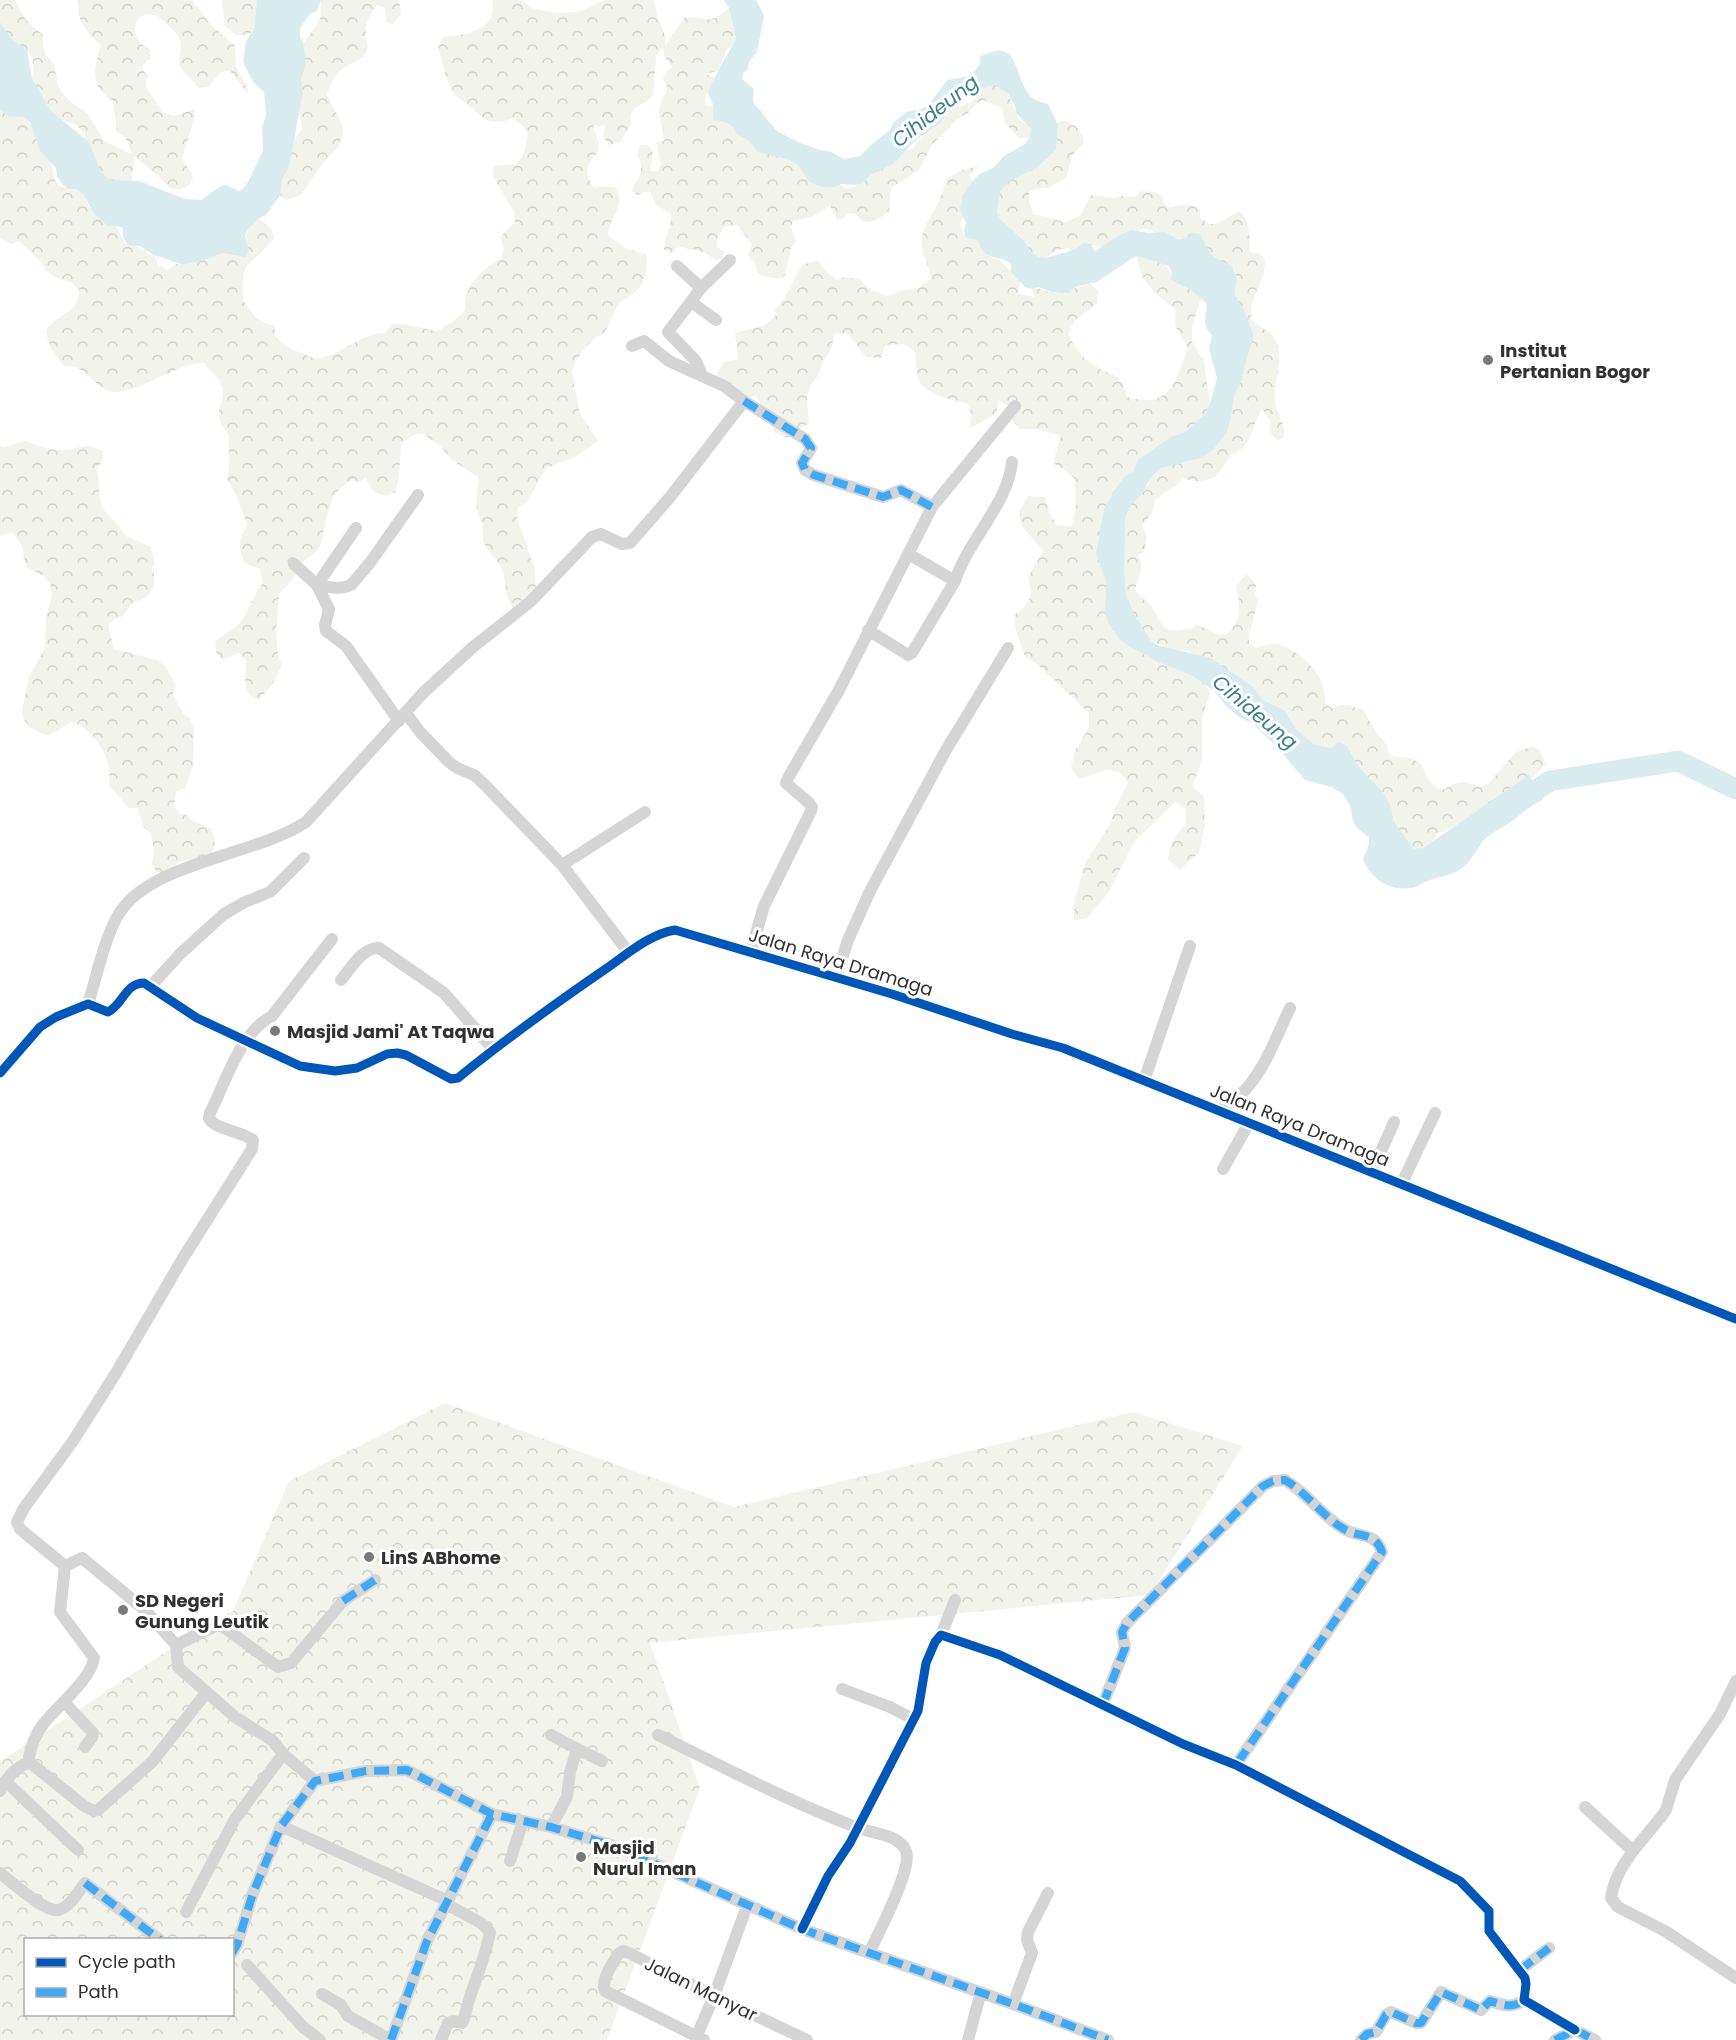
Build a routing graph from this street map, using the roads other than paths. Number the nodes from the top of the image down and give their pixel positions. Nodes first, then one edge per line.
1 (730, 260) dead end
2 (677, 266) dead end
3 (701, 288) junction
4 (691, 302) junction
5 (716, 320) dead end
6 (632, 346) dead end
7 (702, 375) junction
8 (744, 401) junction
9 (1015, 406) dead end
10 (1011, 462) dead end
11 (418, 495) dead end
12 (932, 507) junction
13 (356, 528) dead end
14 (910, 555) junction
15 (294, 564) dead end
16 (955, 581) junction
17 (317, 585) junction
18 (868, 630) junction
19 (1008, 648) dead end
20 (402, 717) junction
21 (645, 812) dead end
22 (304, 858) dead end
23 (562, 865) junction
24 (332, 939) dead end
25 (1190, 946) dead end
26 (751, 951) junction
27 (629, 953) junction
28 (836, 978) junction
29 (341, 980) dead end
30 (152, 986) junction
31 (88, 1004) junction
32 (1290, 1008) dead end
33 (245, 1040) junction
34 (493, 1049) junction
35 (0, 1073) edge
36 (1144, 1081) junction
37 (1220, 1111) junction
38 (1435, 1113) dead end
39 (1394, 1122) dead end
40 (1249, 1123) junction
41 (1223, 1168) dead end
42 (1372, 1172) junction
43 (1402, 1183) junction
44 (1736, 1319) edge
45 (65, 1566) junction
46 (375, 1580) dead end
47 (955, 1600) dead end
48 (941, 1635) junction
49 (176, 1645) junction
50 (1736, 1681) edge
51 (842, 1689) dead end
52 (206, 1693) junction
53 (64, 1701) junction
54 (1103, 1704) junction
55 (913, 1719) junction
56 (551, 1735) dead end
57 (658, 1735) dead end
58 (85, 1747) dead end
59 (577, 1749) junction
60 (282, 1754) junction
61 (602, 1761) dead end
62 (28, 1763) junction
63 (1236, 1765) junction
64 (315, 1781) junction
65 (2, 1786) edge
66 (1585, 1807) dead end
67 (492, 1814) junction
68 (523, 1821) junction
69 (281, 1826) junction
70 (551, 1827) junction
71 (858, 1828) junction
72 (78, 1850) dead end
73 (1633, 1851) junction
74 (510, 1861) dead end
75 (0, 1873) edge
76 (1048, 1893) dead end
77 (447, 1903) junction
78 (747, 1906) junction
79 (186, 1912) dead end
80 (802, 1929) junction
81 (157, 1938) edge
82 (1549, 1948) dead end
83 (234, 1950) edge
84 (870, 1953) junction
85 (247, 1965) dead end
86 (1520, 1970) junction
87 (1736, 1978) edge
88 (981, 1992) junction
89 (322, 1994) dead end
90 (714, 1996) junction
91 (1524, 2000) junction
92 (1013, 2004) junction
93 (1575, 2030) junction
94 (1075, 2034) edge
95 (698, 2039) edge
96 (320, 2040) edge
97 (391, 2040) edge
98 (441, 2040) edge
99 (807, 2040) edge
100 (968, 2040) edge
101 (1108, 2040) edge
102 (1361, 2040) edge
103 (1555, 2040) edge
104 (1595, 2040) edge

1 - 3 street
2 - 3 street
3 - 4 street
4 - 5 street
4 - 7 street
6 - 7 street
7 - 8 street
8 - 12 street
8 - 20 street
9 - 12 street
10 - 16 street
11 - 17 street
12 - 14 street
13 - 17 street
14 - 16 street
14 - 18 street
15 - 17 street
16 - 18 street
17 - 20 street
18 - 26 street
19 - 28 street
20 - 23 street
20 - 31 street
21 - 23 street
22 - 30 street
23 - 27 street
24 - 33 street
25 - 36 street
26 - 27 street, Jalan Raya Dramaga
26 - 28 street, Jalan Raya Dramaga
27 - 34 street, Jalan Raya Dramaga
28 - 36 street, Jalan Raya Dramaga
29 - 34 street
30 - 31 street
30 - 33 street, Jalan Raya Dramaga
31 - 35 street
32 - 37 street
33 - 34 street, Jalan Raya Dramaga
33 - 45 street
36 - 37 street, Jalan Raya Dramaga
37 - 40 street, Jalan Raya Dramaga
38 - 43 street
39 - 42 street
40 - 41 street
40 - 42 street, Jalan Raya Dramaga
42 - 43 street, Jalan Raya Dramaga
43 - 44 street, Jalan Raya Dramaga
45 - 49 street
45 - 53 street
46 - 49 street
47 - 48 street
48 - 54 street
48 - 55 street
49 - 52 street
50 - 73 street
51 - 55 street
52 - 60 street
52 - 62 street
53 - 58 street
53 - 62 street
54 - 63 street
54 - 63 street
55 - 71 street
56 - 59 street
57 - 71 street
59 - 61 street
59 - 70 street
60 - 64 street
60 - 79 street
62 - 65 street
63 - 86 street
64 - 67 street
64 - 69 street
65 - 72 street
66 - 73 street
67 - 68 street
67 - 77 street
68 - 70 street
68 - 74 street
69 - 77 street
69 - 83 street
70 - 78 street
71 - 80 street
71 - 84 street
73 - 87 street
75 - 81 street
76 - 92 street
77 - 97 street
77 - 98 street
78 - 80 street
78 - 90 street
80 - 84 street
82 - 86 street
84 - 88 street
85 - 96 street
86 - 91 street
88 - 92 street
88 - 100 street
89 - 97 street
90 - 95 street
90 - 95 street, Jalan Manyar
90 - 99 street, Jalan Manyar
91 - 93 street
91 - 102 street
92 - 94 street
93 - 103 street
93 - 104 street
94 - 101 street

